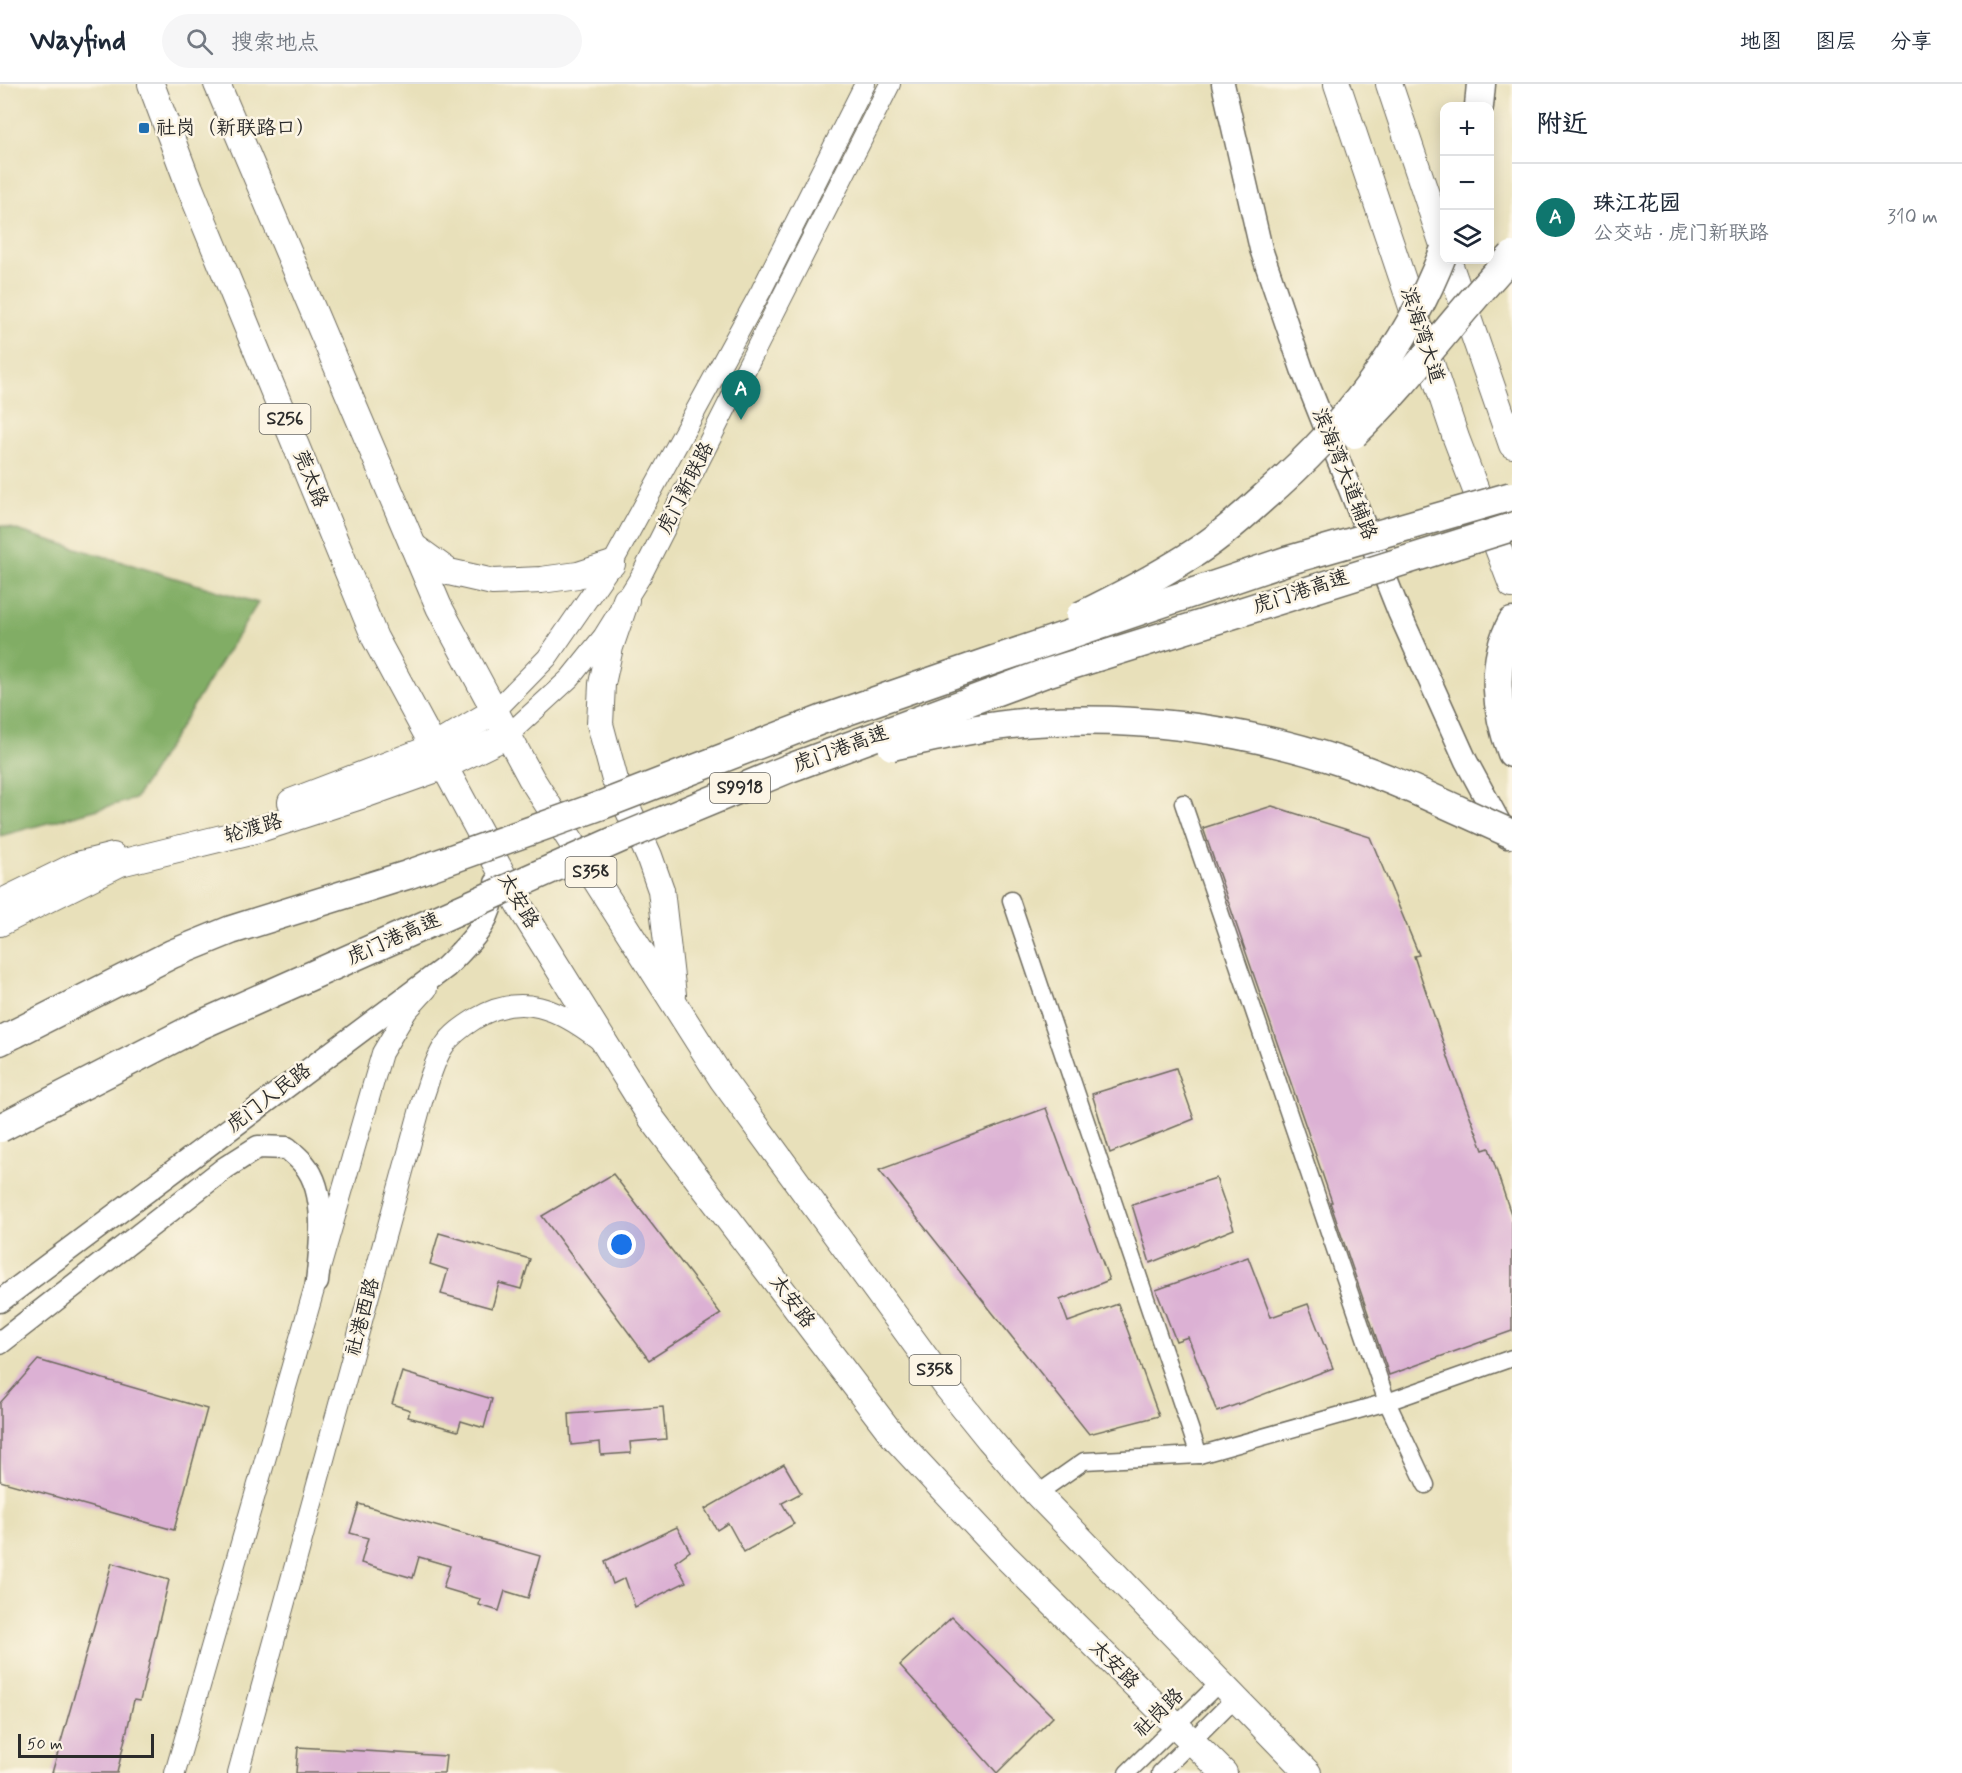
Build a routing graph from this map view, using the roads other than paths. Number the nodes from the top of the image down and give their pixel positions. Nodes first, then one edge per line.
1 (151, 84) edge
2 (217, 84) edge
3 (865, 84) edge
4 (890, 84) edge
5 (1223, 84) edge
6 (1337, 84) edge
7 (1389, 84) edge
8 (1480, 84) edge
9 (1479, 102) edge
10 (1440, 237) edge
11 (1512, 256) edge
12 (1440, 260) edge
13 (1449, 264) edge
14 (1512, 445) edge
15 (1512, 496) edge
16 (1512, 527) edge
17 (413, 546) junction
18 (1190, 556) junction
19 (612, 564) junction
20 (1512, 585) edge
21 (626, 600) junction
22 (1512, 622) edge
23 (985, 663) junction
24 (495, 711) junction
25 (507, 735) junction
26 (1512, 753) edge
27 (439, 757) junction
28 (790, 768) junction
29 (1183, 803) dead end
30 (1512, 834) edge
31 (1512, 846) edge
32 (499, 867) junction
33 (1011, 900) dead end
34 (0, 903) edge
35 (0, 923) edge
36 (446, 967) junction
37 (676, 1007) junction
38 (8, 1037) edge
39 (607, 1046) junction
40 (0, 1128) edge
41 (317, 1282) junction
42 (0, 1301) edge
43 (0, 1343) edge
44 (1512, 1358) edge
45 (1387, 1402) junction
46 (1199, 1455) junction
47 (1426, 1485) dead end
48 (1037, 1494) junction
49 (1227, 1690) junction
50 (1185, 1734) junction
51 (175, 1773) edge
52 (238, 1773) edge
53 (1127, 1773) edge
54 (1160, 1773) edge
55 (1224, 1773) edge
56 (1308, 1773) edge

1 - 27 main road, 莞太路 / S256
2 - 17 main road
3 - 19 street, 虎门新联路
4 - 21 street, 虎门新联路
5 - 31 main road, 滨海湾大道辅路
6 - 20 main road, 滨海湾大道, bridge
7 - 10 main road
8 - 9 highway
11 - 18 highway, bridge
12 - 18 highway, bridge
13 - 14 main road
15 - 23 highway, 虎门港高速 / S9918, bridge
16 - 28 highway, 虎门港高速 / S9918, bridge
17 - 19 main road
17 - 24 main road
18 - 23 highway, bridge
19 - 24 street, 虎门新联路
21 - 25 street, 虎门新联路
21 - 37 main road
22 - 26 highway
23 - 38 highway, 虎门港高速 / S9918, bridge
24 - 25 main road
24 - 27 main road, 轮渡路
25 - 27 main road, 轮渡路
25 - 37 main road, S358
27 - 32 main road, 太安路
27 - 34 main road, 轮渡路
27 - 35 main road, 轮渡路
28 - 30 highway, bridge
28 - 40 highway, 虎门港高速 / S9918, bridge
29 - 45 street
32 - 36 main road, 虎门人民路
32 - 39 main road, 太安路
33 - 46 street
36 - 41 street
36 - 42 main road, 虎门人民路
37 - 48 main road, S358
39 - 50 main road, 太安路
39 - 52 street, 社港西路
41 - 43 main road, 虎门人民路
41 - 51 street
44 - 45 street
45 - 46 street
45 - 47 street
46 - 48 street
48 - 49 main road, S358
49 - 50 street, 社岗路
49 - 56 main road
50 - 53 street, 社岗路
50 - 54 street, 社岗路
50 - 55 main road, 太安路

